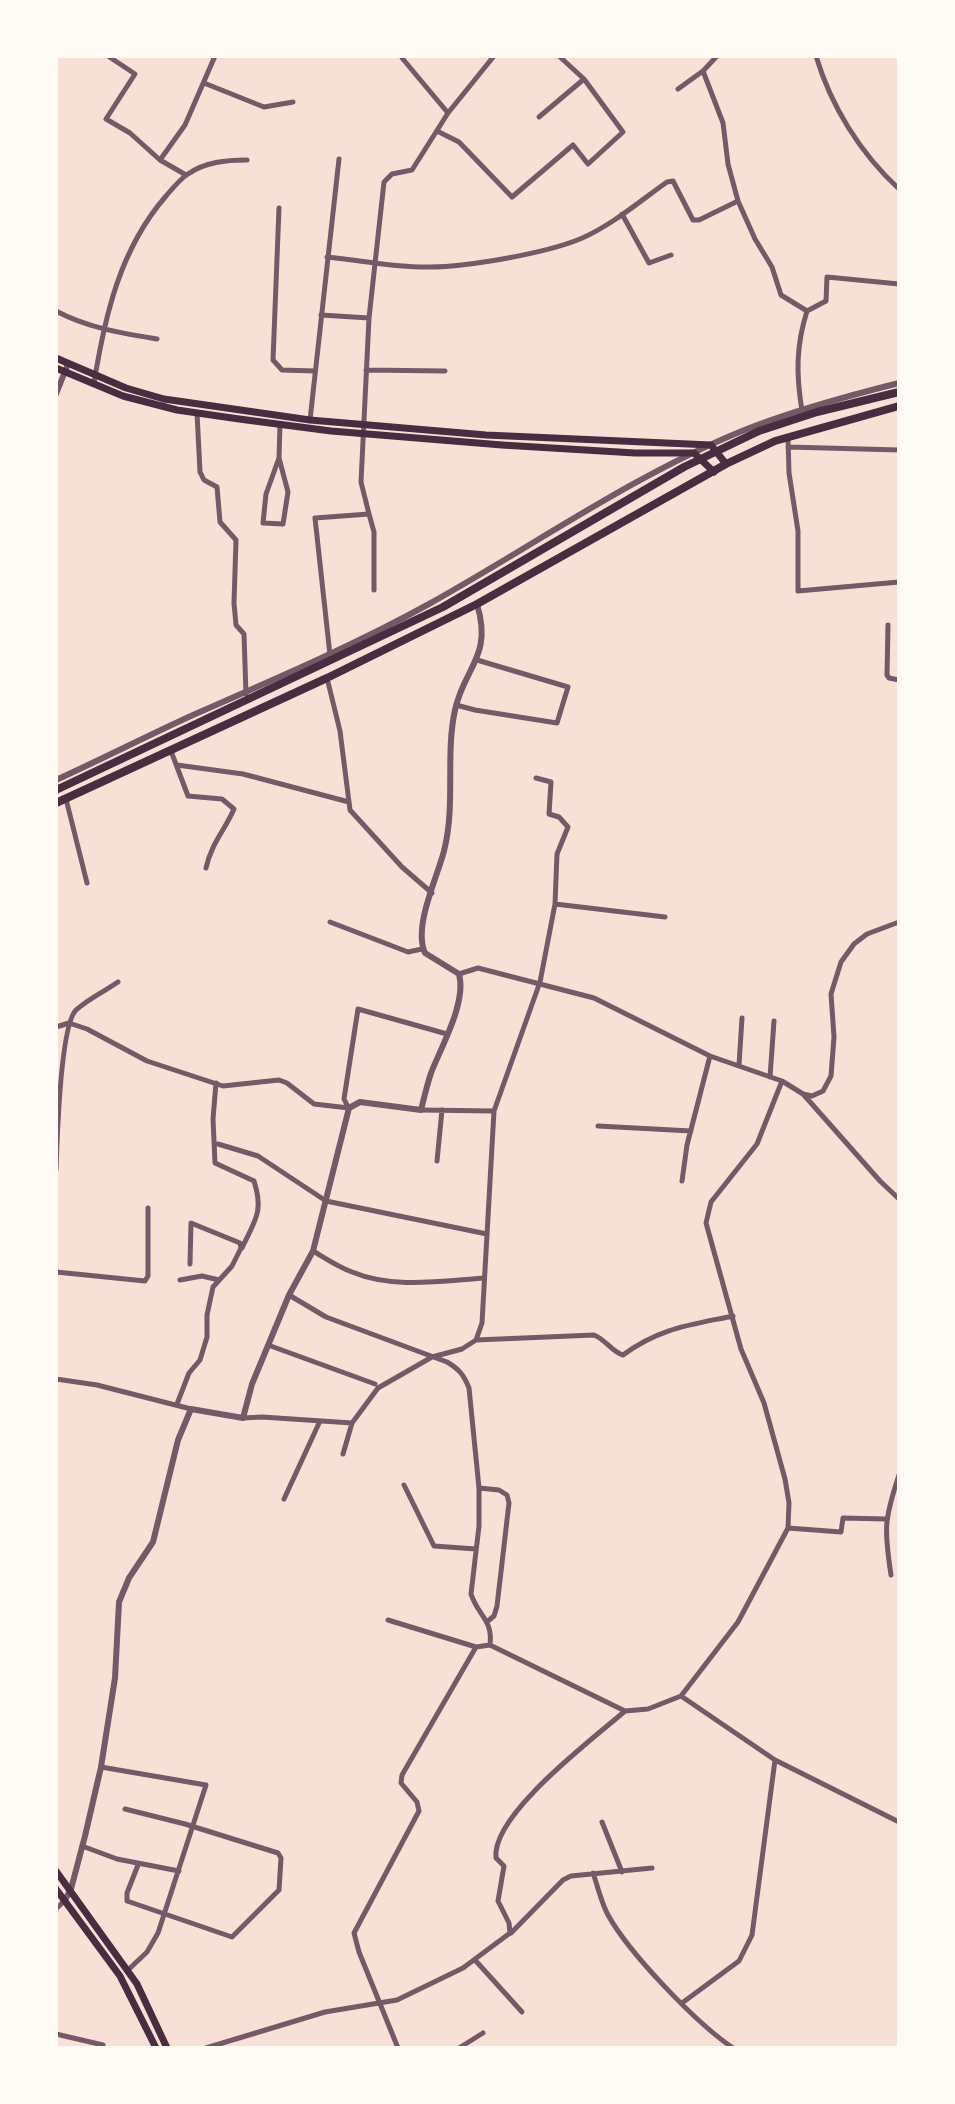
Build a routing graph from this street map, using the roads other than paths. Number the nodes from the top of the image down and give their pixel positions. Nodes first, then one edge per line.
1 (108, 56) edge
2 (215, 56) edge
3 (494, 56) edge
4 (559, 56) edge
5 (717, 56) edge
6 (816, 56) edge
7 (402, 58) edge
8 (703, 71) junction
9 (584, 79) junction
10 (204, 83) junction
11 (678, 89) dead end
12 (293, 102) dead end
13 (448, 113) junction
14 (539, 117) dead end
15 (437, 131) junction
16 (339, 159) dead end
17 (160, 160) junction
18 (247, 160) dead end
19 (186, 175) junction
20 (899, 189) edge
21 (738, 201) junction
22 (279, 208) dead end
23 (622, 214) junction
24 (671, 255) dead end
25 (327, 257) junction
26 (375, 261) junction
27 (899, 284) edge
28 (56, 311) edge
29 (807, 311) junction
30 (321, 315) junction
31 (369, 318) junction
32 (102, 330) junction
33 (157, 339) dead end
34 (56, 358) edge
35 (56, 368) edge
36 (66, 368) junction
37 (366, 370) junction
38 (315, 371) junction
39 (445, 371) dead end
40 (94, 379) junction
41 (899, 383) edge
42 (899, 392) edge
43 (56, 394) edge
44 (899, 406) edge
45 (802, 411) junction
46 (197, 413) junction
47 (310, 420) junction
48 (280, 423) junction
49 (364, 430) junction
50 (788, 435) junction
51 (711, 445) junction
52 (788, 447) junction
53 (899, 450) edge
54 (694, 453) junction
55 (279, 458) junction
56 (726, 464) junction
57 (714, 472) junction
58 (369, 514) junction
59 (899, 582) edge
60 (374, 590) dead end
61 (477, 604) junction
62 (888, 625) dead end
63 (330, 659) junction
64 (477, 660) junction
65 (327, 678) junction
66 (899, 680) edge
67 (246, 698) junction
68 (456, 705) junction
69 (170, 750) junction
70 (177, 765) junction
71 (536, 778) dead end
72 (56, 780) edge
73 (56, 790) edge
74 (66, 798) junction
75 (349, 802) junction
76 (56, 803) edge
77 (206, 868) dead end
78 (87, 883) dead end
79 (432, 893) junction
80 (555, 904) junction
81 (665, 917) dead end
82 (330, 922) dead end
83 (899, 922) edge
84 (422, 949) junction
85 (459, 974) junction
86 (118, 982) dead end
87 (540, 982) junction
88 (742, 1018) dead end
89 (774, 1021) dead end
90 (69, 1023) junction
91 (56, 1027) edge
92 (447, 1034) junction
93 (710, 1056) junction
94 (739, 1065) junction
95 (770, 1077) junction
96 (782, 1081) junction
97 (216, 1083) junction
98 (803, 1094) junction
99 (58, 1097) edge
100 (349, 1108) junction
101 (421, 1110) junction
102 (442, 1110) junction
103 (494, 1111) junction
104 (598, 1126) dead end
105 (691, 1131) junction
106 (218, 1144) dead end
107 (437, 1161) dead end
108 (56, 1170) edge
109 (682, 1181) dead end
110 (899, 1199) edge
111 (326, 1201) junction
112 (148, 1208) dead end
113 (487, 1234) junction
114 (241, 1248) junction
115 (313, 1251) junction
116 (190, 1264) dead end
117 (56, 1272) edge
118 (484, 1278) junction
119 (180, 1280) dead end
120 (220, 1280) junction
121 (289, 1295) junction
122 (733, 1316) junction
123 (476, 1340) junction
124 (268, 1345) junction
125 (432, 1357) junction
126 (56, 1379) edge
127 (375, 1384) dead end
128 (177, 1404) junction
129 (191, 1409) junction
130 (243, 1418) junction
131 (320, 1421) junction
132 (352, 1423) junction
133 (343, 1454) dead end
134 (899, 1475) edge
135 (404, 1485) dead end
136 (479, 1488) junction
137 (284, 1499) dead end
138 (886, 1519) junction
139 (788, 1528) junction
140 (476, 1549) junction
141 (891, 1575) dead end
142 (388, 1620) dead end
143 (488, 1621) junction
144 (490, 1645) junction
145 (476, 1647) junction
146 (681, 1696) junction
147 (625, 1711) junction
148 (775, 1760) junction
149 (101, 1767) junction
150 (125, 1809) dead end
151 (602, 1822) dead end
152 (899, 1822) edge
153 (193, 1827) junction
154 (82, 1846) junction
155 (138, 1865) junction
156 (652, 1868) dead end
157 (56, 1871) edge
158 (179, 1871) junction
159 (622, 1872) junction
160 (593, 1873) junction
161 (56, 1889) edge
162 (71, 1889) junction
163 (65, 1900) junction
164 (56, 1909) edge
165 (164, 1914) junction
166 (510, 1933) junction
167 (475, 1960) junction
168 (128, 1970) junction
169 (682, 2003) junction
170 (379, 2004) junction
171 (522, 2012) dead end
172 (483, 2033) dead end
173 (56, 2034) edge
174 (102, 2048) edge
175 (156, 2048) edge
176 (167, 2048) edge
177 (206, 2048) edge
178 (398, 2048) edge
179 (459, 2048) edge
180 (733, 2048) edge

1 - 17 street
2 - 10 street
3 - 13 street
4 - 9 street
5 - 8 street
6 - 20 street
7 - 13 street
8 - 11 street
8 - 21 street
9 - 14 street
9 - 15 street
10 - 12 street
10 - 17 street
13 - 15 street
15 - 26 street
16 - 25 street
17 - 19 street
18 - 19 street
19 - 32 street
21 - 23 street
21 - 29 street
22 - 38 street
23 - 24 street
23 - 26 street
25 - 26 street
25 - 30 street
26 - 31 street
27 - 29 street
28 - 32 street
29 - 45 street
30 - 31 street
30 - 38 street
31 - 37 street
32 - 33 street
32 - 40 street
34 - 36 main road
35 - 36 main road
36 - 40 main road
36 - 43 street
37 - 39 street
37 - 49 street
38 - 47 street
40 - 46 main road
40 - 47 main road
41 - 45 street
42 - 63 highway
44 - 50 highway
45 - 51 street
46 - 48 main road
46 - 67 street
47 - 49 main road
48 - 49 main road
48 - 55 street
49 - 51 main road
49 - 54 main road
49 - 58 street
50 - 52 street
50 - 56 highway
51 - 54 street
51 - 56 main road
52 - 53 street
52 - 59 street
54 - 57 main road
54 - 63 street
55 - 55 street
56 - 57 highway
57 - 61 highway
58 - 60 street
58 - 63 street
61 - 64 street
61 - 65 highway
62 - 66 street
63 - 67 highway
64 - 68 street
64 - 68 street
65 - 69 highway
65 - 75 street
67 - 72 street
67 - 73 highway
68 - 79 street
69 - 70 street
69 - 74 highway
70 - 75 street
70 - 77 street
71 - 80 street
74 - 76 highway
74 - 78 street
75 - 79 street
79 - 84 street
80 - 81 street
80 - 87 street
82 - 84 street
83 - 98 street
84 - 85 street
85 - 87 street
85 - 92 street
86 - 90 street
87 - 93 street
87 - 103 street
88 - 94 street
89 - 95 street
90 - 91 street
90 - 97 street
90 - 99 street
92 - 100 street
92 - 101 street
93 - 94 street
93 - 105 street
94 - 95 street
95 - 96 street
96 - 98 street
96 - 122 street
97 - 100 street
97 - 114 street
98 - 110 street
99 - 108 street
100 - 101 street
100 - 111 street
101 - 102 street
102 - 103 street
102 - 107 street
103 - 113 street
104 - 105 street
105 - 109 street
106 - 111 street
111 - 113 street
111 - 115 street
112 - 117 street
113 - 118 street
114 - 116 street
114 - 120 street
115 - 118 street
115 - 121 street
118 - 123 street
119 - 120 street
120 - 128 street
121 - 124 street
121 - 125 street
122 - 123 street
122 - 139 street
123 - 125 street
124 - 127 street
124 - 130 street
125 - 132 street
125 - 136 street
126 - 128 street
128 - 129 street
129 - 130 street
129 - 149 street
130 - 131 street
131 - 132 street
131 - 137 street
132 - 133 street
134 - 138 street
135 - 140 street
136 - 140 street
136 - 143 street
138 - 139 street
138 - 141 street
139 - 146 street
140 - 143 street
142 - 145 street
143 - 144 street
144 - 145 street
144 - 147 street
145 - 170 street
146 - 147 street
146 - 148 street
147 - 166 street
148 - 152 street
148 - 169 street
149 - 153 street
149 - 154 street
150 - 153 street
151 - 159 street
153 - 158 street
153 - 165 street
154 - 155 street
154 - 162 street
155 - 158 street
155 - 165 street
156 - 159 street
157 - 162 main road
158 - 165 street
159 - 160 street
160 - 166 street
160 - 169 street
161 - 163 main road
162 - 163 street
162 - 168 main road
163 - 164 street
163 - 175 main road
165 - 168 street
166 - 167 street
167 - 170 street
167 - 171 street
168 - 176 main road
169 - 180 street
170 - 177 street
170 - 178 street
172 - 179 street
173 - 174 street

